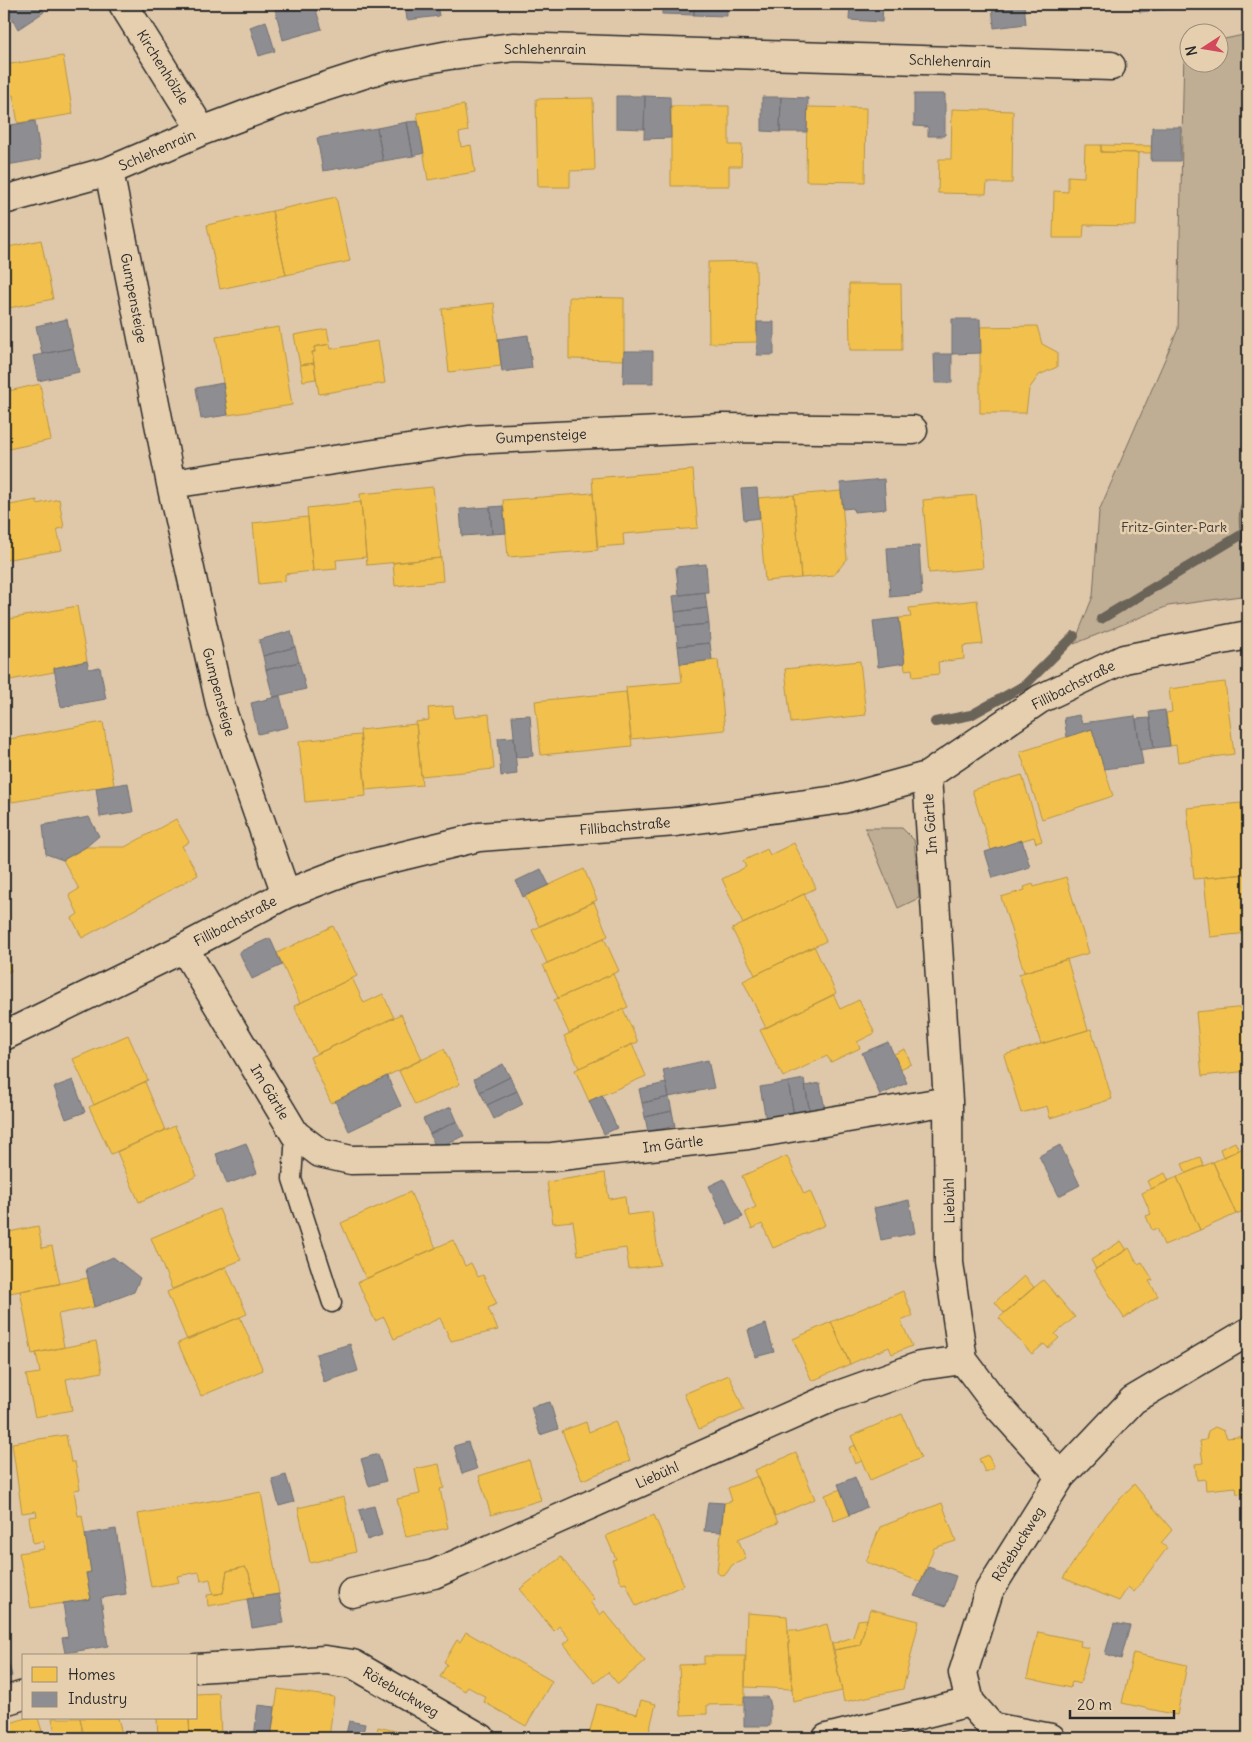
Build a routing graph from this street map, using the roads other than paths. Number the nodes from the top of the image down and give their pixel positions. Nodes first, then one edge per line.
1 (123, 4) edge
2 (1111, 66) dead end
3 (202, 131) junction
4 (109, 171) junction
5 (4, 200) edge
6 (913, 430) dead end
7 (171, 484) junction
8 (1248, 635) edge
9 (927, 776) junction
10 (286, 894) junction
11 (184, 948) junction
12 (4, 1036) edge
13 (948, 1101) junction
14 (294, 1134) junction
15 (332, 1303) dead end
16 (1248, 1332) edge
17 (962, 1360) junction
18 (1061, 1476) junction
19 (352, 1593) dead end
20 (198, 1668) edge
21 (22, 1696) edge
22 (4, 1701) edge
23 (970, 1702) junction
24 (481, 1738) edge
25 (827, 1738) edge
26 (1051, 1738) edge

1 - 3 street, Kirchenhölzle
2 - 3 street, Schlehenrain
3 - 4 street, Schlehenrain
4 - 5 street, Schlehenrain
4 - 7 street, Gumpensteige
6 - 7 street, Gumpensteige
7 - 10 street, Gumpensteige
8 - 9 street, Fillibachstraße
9 - 10 street, Fillibachstraße
9 - 13 street, Im Gärtle
10 - 11 street, Fillibachstraße
11 - 12 street, Fillibachstraße
11 - 14 street, Im Gärtle
13 - 14 street, Im Gärtle
13 - 17 street, Liebühl
14 - 15 lane
16 - 18 street, Rötebuckweg
17 - 18 street
17 - 19 street, Liebühl
18 - 23 street, Rötebuckweg
20 - 24 street, Rötebuckweg
21 - 22 street
23 - 25 street
23 - 26 street

